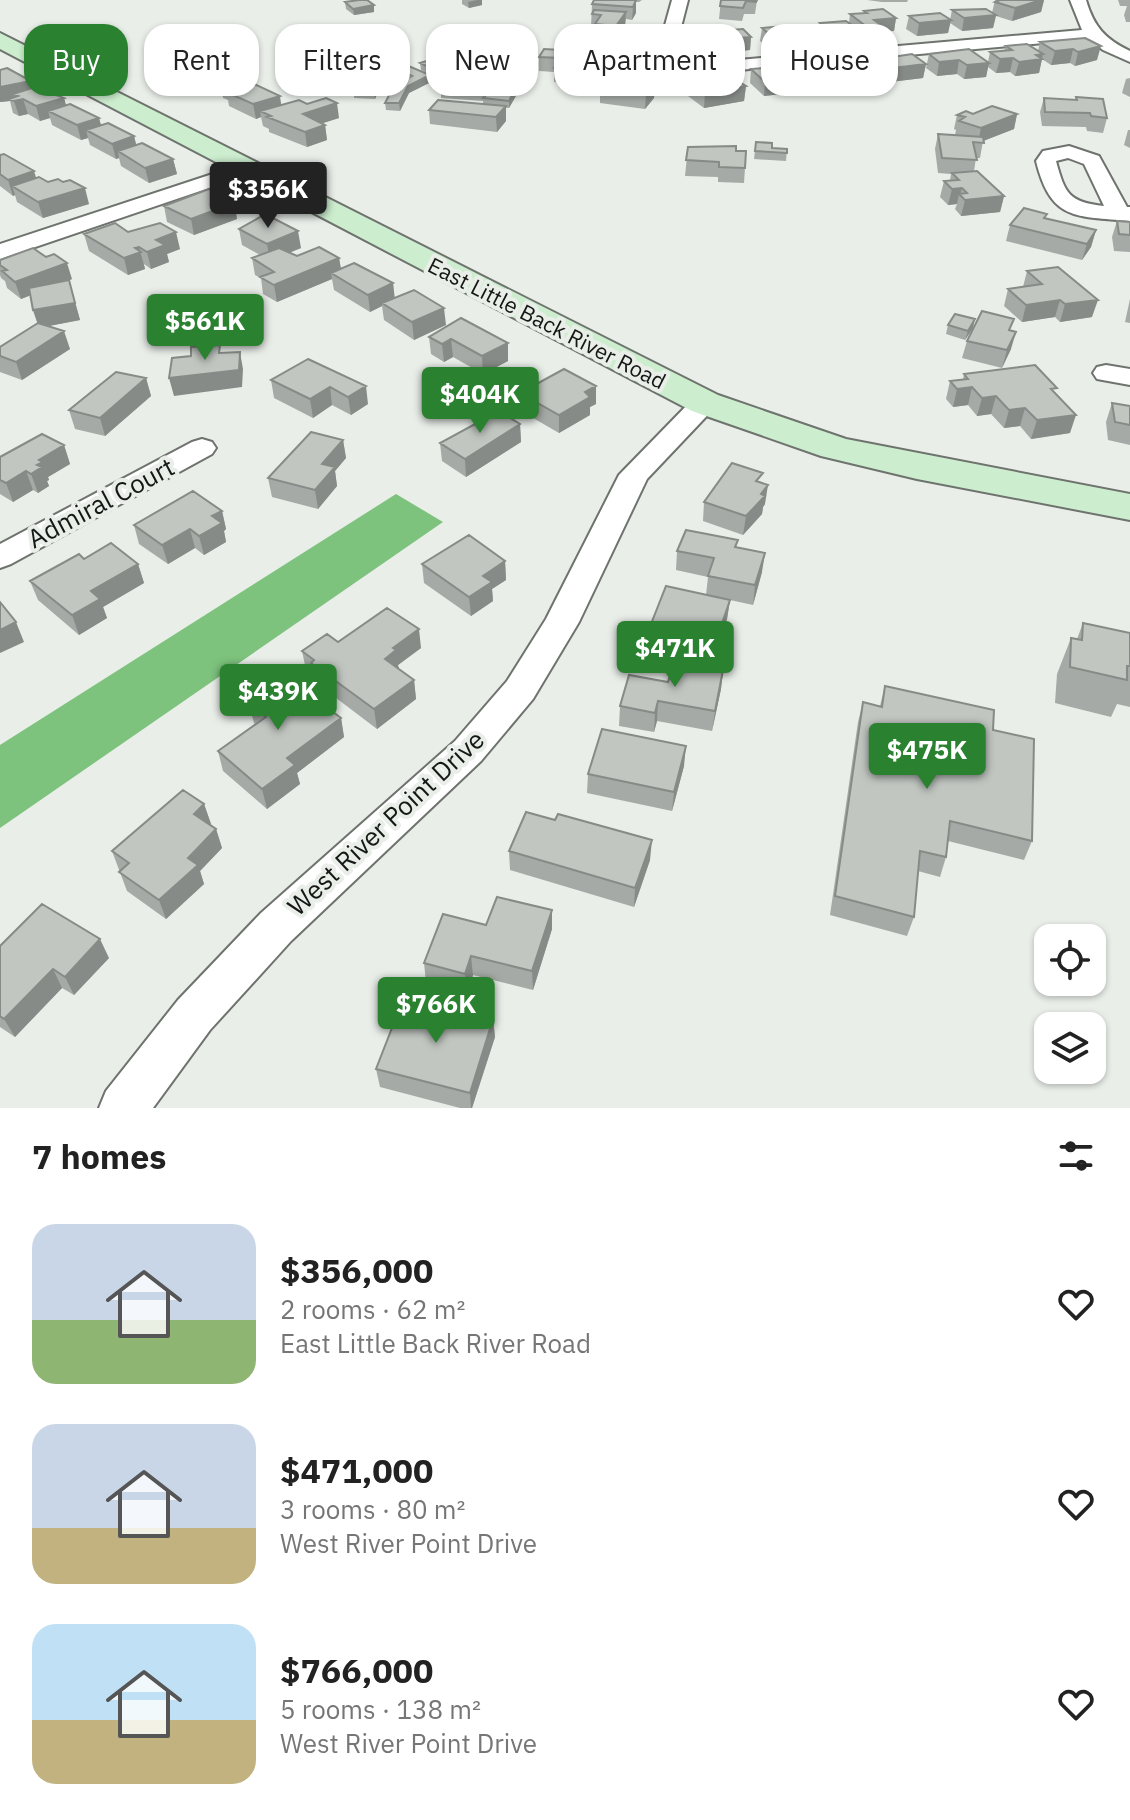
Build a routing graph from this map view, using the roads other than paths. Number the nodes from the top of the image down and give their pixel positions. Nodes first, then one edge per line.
1 (680, 0) edge
2 (1078, 0) edge
3 (1091, 34) junction
4 (0, 40) edge
5 (1130, 57) edge
6 (249, 168) junction
7 (0, 252) edge
8 (705, 403) junction
9 (202, 448) dead end
10 (1130, 507) edge
11 (0, 557) edge
12 (123, 1108) edge

1 - 3 street
2 - 3 street
3 - 5 street
4 - 6 street, East Little Back River Road
6 - 7 street
6 - 8 street, East Little Back River Road
8 - 10 street, East Little Back River Road
8 - 12 street, West River Point Drive
9 - 11 street, Admiral Court

